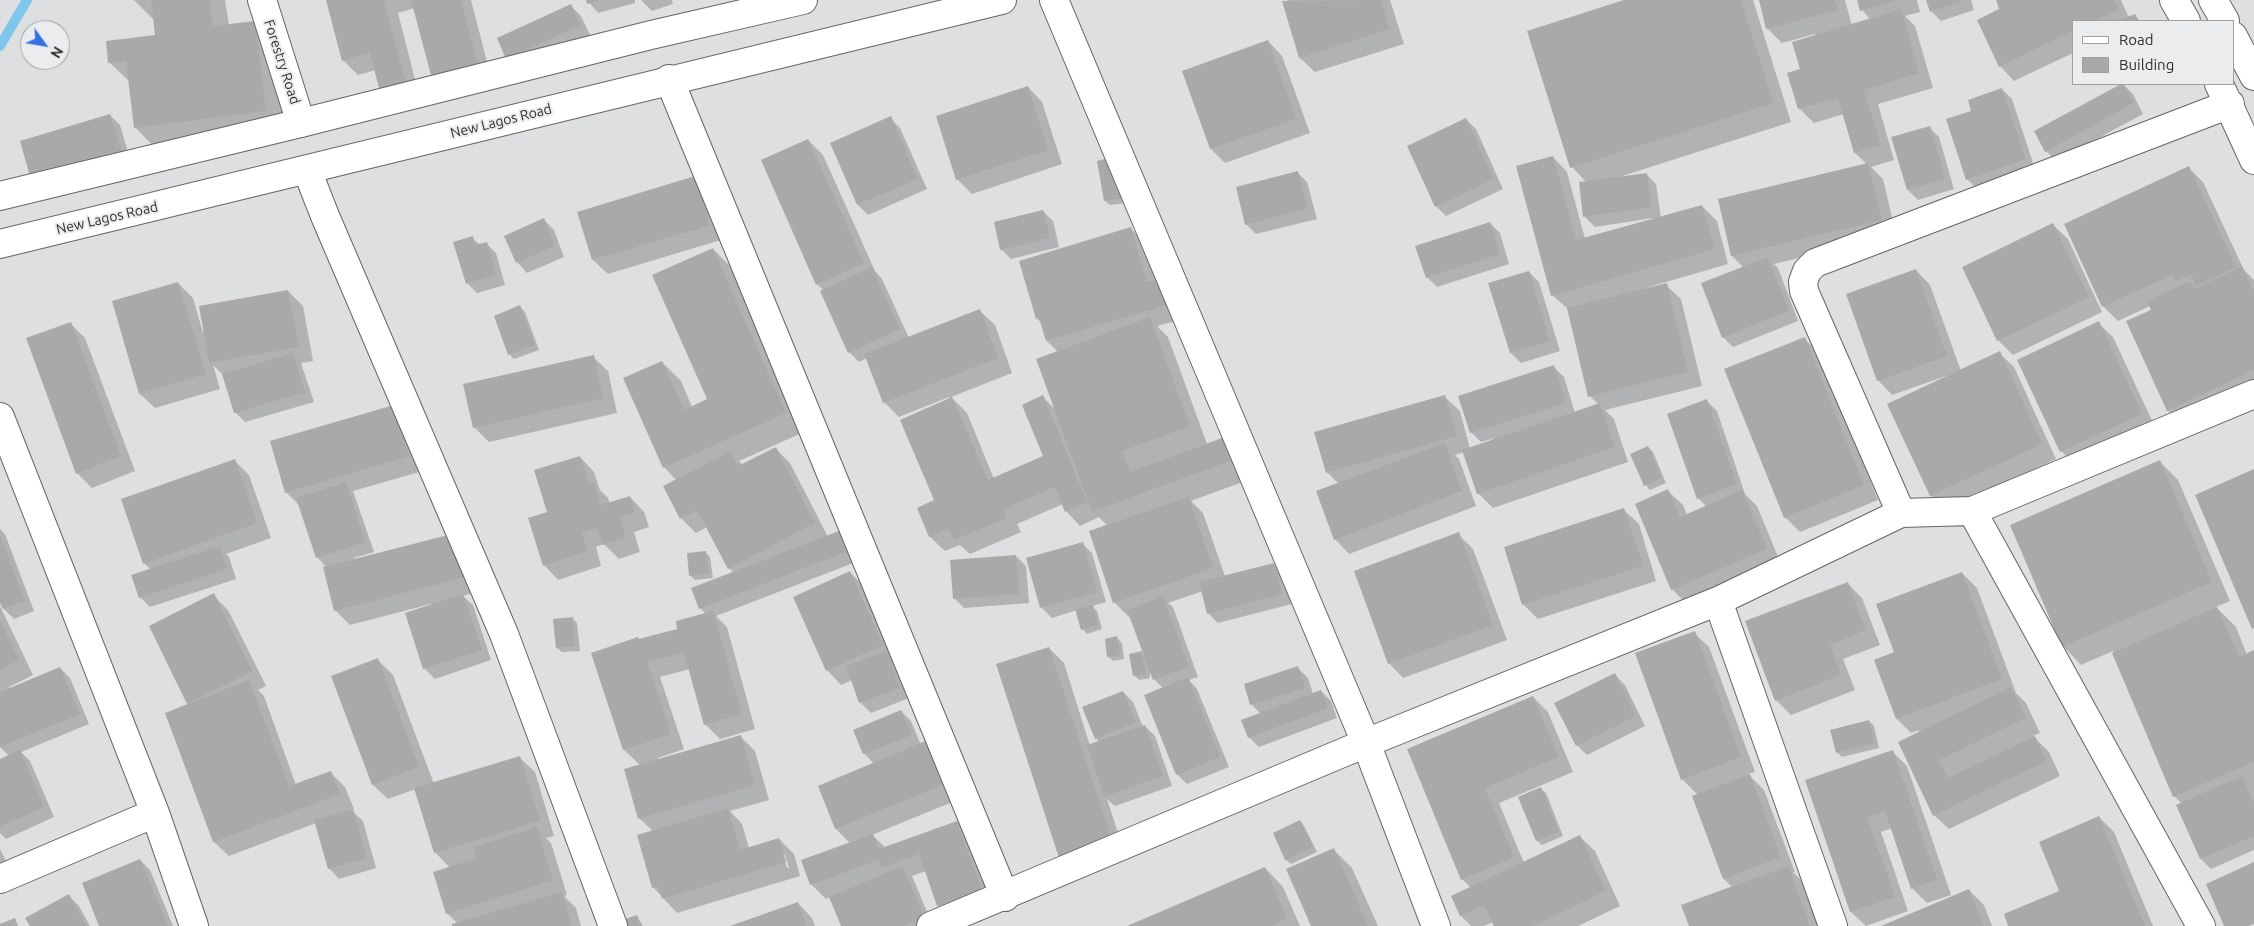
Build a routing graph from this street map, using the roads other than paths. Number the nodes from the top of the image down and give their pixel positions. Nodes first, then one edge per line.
1 (262, 0) edge
2 (803, 0) edge
3 (1002, 0) edge
4 (1054, 0) edge
5 (2174, 0) edge
6 (2214, 0) edge
7 (2185, 20) edge
8 (2224, 20) edge
9 (2234, 38) edge
10 (2254, 76) edge
11 (669, 80) junction
12 (2225, 94) edge
13 (301, 123) junction
14 (2254, 160) edge
15 (308, 170) junction
16 (0, 196) edge
17 (0, 244) edge
18 (2254, 394) edge
19 (2, 430) edge
20 (1972, 511) junction
21 (1901, 513) junction
22 (1718, 601) junction
23 (1366, 743) junction
24 (155, 813) junction
25 (0, 878) edge
26 (1005, 897) junction
27 (194, 926) edge
28 (613, 926) edge
29 (931, 926) edge
30 (1436, 926) edge
31 (1833, 926) edge
32 (2201, 926) edge

1 - 13 street, Forestry Road
2 - 13 street
3 - 11 street, New Lagos Road
4 - 23 street
5 - 7 street
6 - 8 street
9 - 10 street
11 - 15 street, New Lagos Road
11 - 26 street
12 - 14 street
12 - 21 street
13 - 16 street
15 - 17 street, New Lagos Road
15 - 28 street
18 - 20 street
19 - 24 street
20 - 21 street
20 - 32 street
21 - 22 street
22 - 23 street
22 - 31 street
23 - 26 street
23 - 30 street
24 - 25 street
24 - 27 street
26 - 29 street

